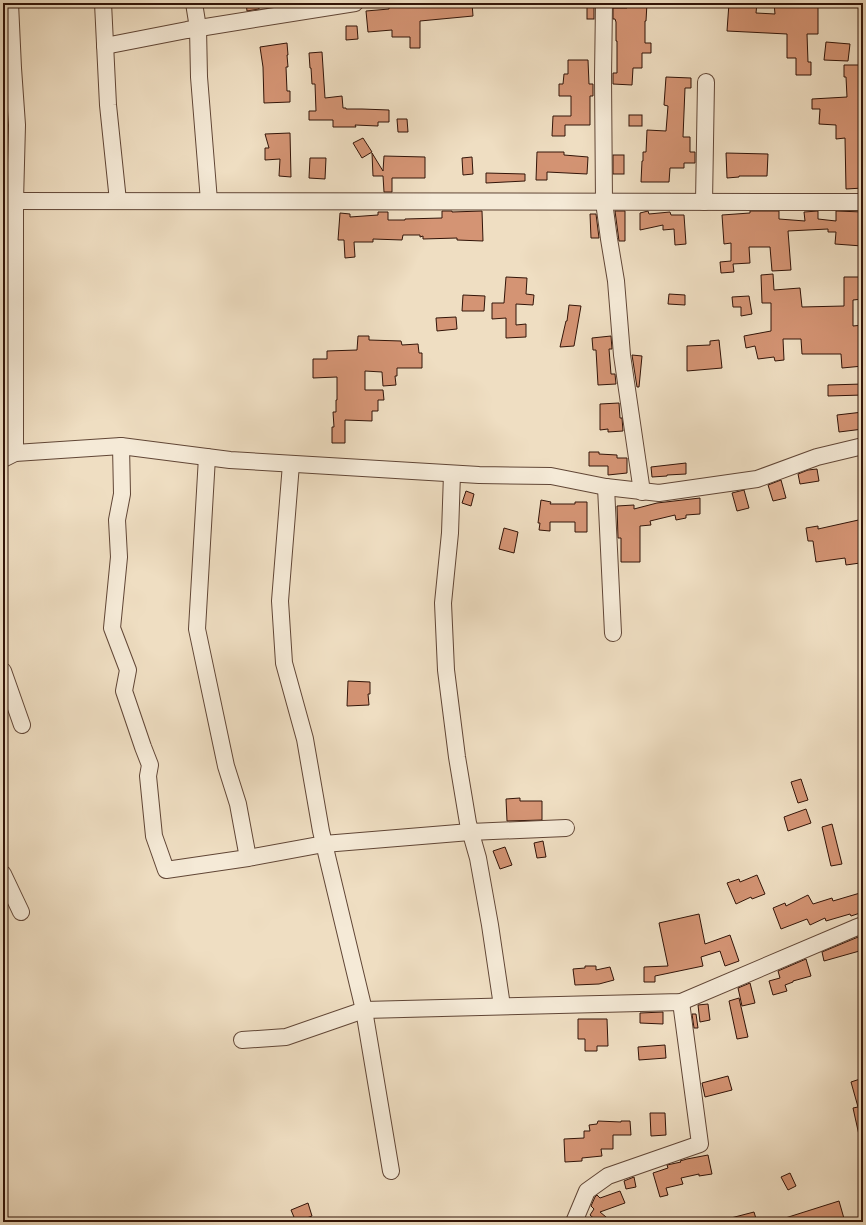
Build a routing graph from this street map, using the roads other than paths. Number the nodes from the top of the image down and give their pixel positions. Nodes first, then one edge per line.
1 (10, 3) edge
2 (103, 3) edge
3 (194, 3) edge
4 (355, 3) edge
5 (604, 3) edge
6 (198, 28) junction
7 (104, 46) junction
8 (706, 82) dead end
9 (9, 201) edge
10 (209, 201) junction
11 (118, 202) junction
12 (604, 202) junction
13 (704, 202) junction
14 (863, 202) edge
15 (121, 446) junction
16 (863, 446) edge
17 (9, 456) edge
18 (207, 457) junction
19 (291, 464) junction
20 (452, 474) junction
21 (606, 488) junction
22 (642, 492) junction
23 (613, 633) dead end
24 (3, 671) edge
25 (22, 725) dead end
26 (566, 828) dead end
27 (470, 832) junction
28 (324, 844) junction
29 (248, 858) junction
30 (3, 874) edge
31 (21, 912) dead end
32 (863, 925) edge
33 (681, 1002) junction
34 (502, 1006) junction
35 (364, 1010) junction
36 (242, 1040) dead end
37 (391, 1171) dead end
38 (574, 1222) edge

1 - 9 street
2 - 7 street
3 - 6 street
4 - 6 street
5 - 12 street
6 - 7 street
6 - 10 street
7 - 11 street
8 - 13 street
9 - 11 street
9 - 17 street
10 - 11 street
10 - 12 street
12 - 13 street
12 - 22 street
13 - 14 street
15 - 17 street
15 - 18 street
15 - 29 street
16 - 22 street
18 - 19 street
18 - 29 street
19 - 20 street
19 - 28 street
20 - 21 street
20 - 27 street
21 - 22 street
21 - 23 street
24 - 25 street
26 - 27 street
27 - 28 street
27 - 34 street
28 - 29 street
28 - 35 street
30 - 31 street
32 - 33 street
33 - 34 street
33 - 38 street
34 - 35 street
35 - 36 street
35 - 37 street

